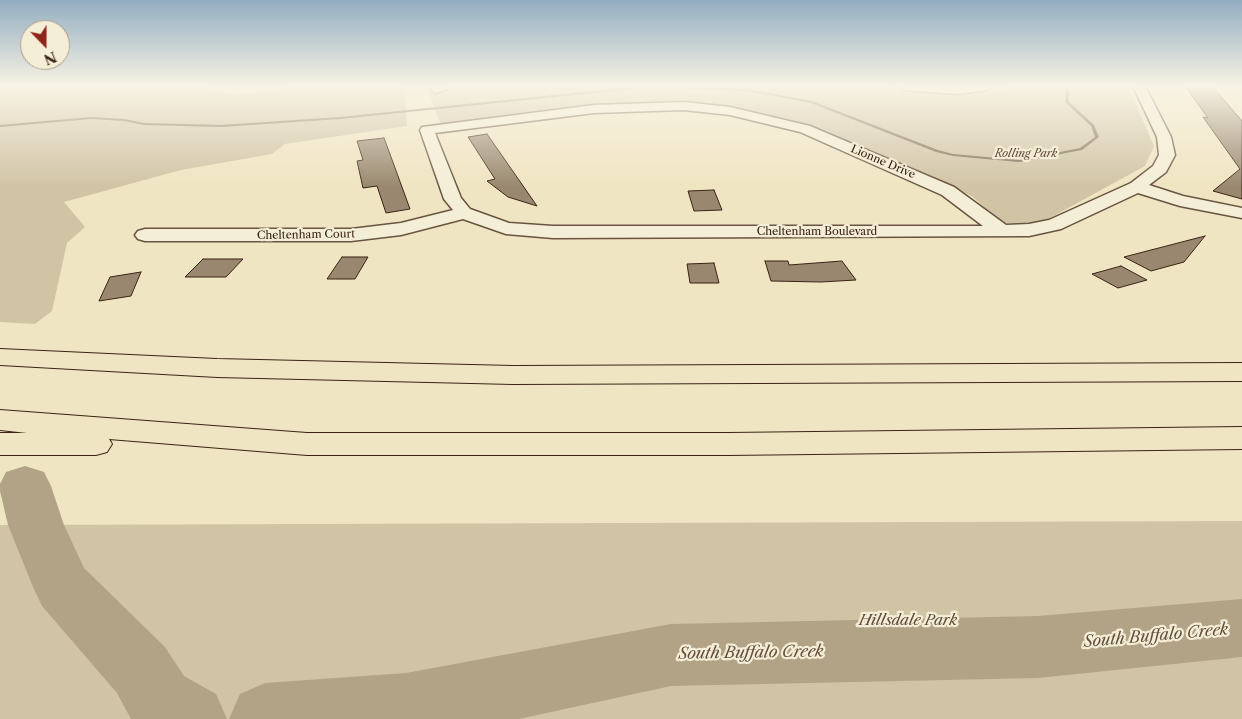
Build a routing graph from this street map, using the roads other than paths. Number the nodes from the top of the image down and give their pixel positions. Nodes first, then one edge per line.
1 (510, 120) edge
2 (761, 120) edge
3 (1155, 120) edge
4 (1137, 187) junction
5 (464, 213) junction
6 (1242, 213) edge
7 (1002, 231) junction
8 (145, 235) dead end
9 (0, 357) edge
10 (1242, 372) edge
11 (0, 420) edge
12 (1242, 438) edge
13 (0, 444) edge
14 (307, 444) junction

1 - 5 street, Lionne Drive
2 - 7 street, Lionne Drive
3 - 4 street, Cheltenham Boulevard
4 - 6 street
4 - 7 street, Cheltenham Boulevard
5 - 7 street, Cheltenham Boulevard
5 - 8 street, Cheltenham Court
9 - 10 highway
11 - 14 highway
12 - 14 highway
13 - 14 highway

